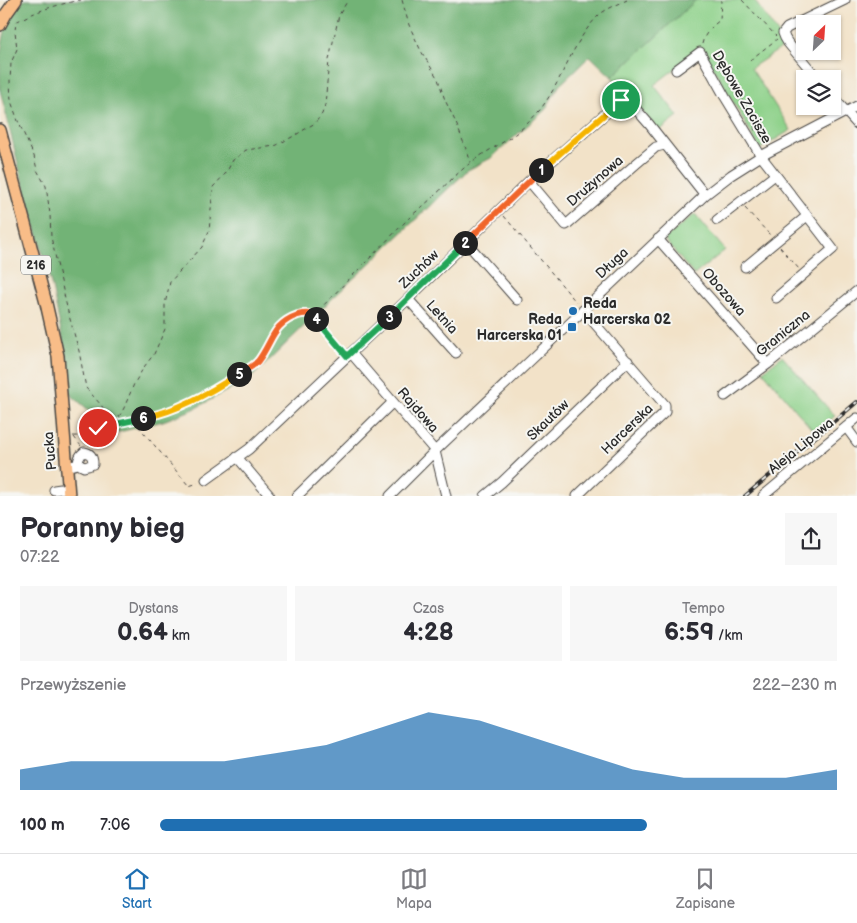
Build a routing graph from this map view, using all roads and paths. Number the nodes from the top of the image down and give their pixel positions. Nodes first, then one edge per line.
1 (8, 0) edge
2 (16, 0) edge
3 (81, 0) edge
4 (348, 0) edge
5 (402, 0) edge
6 (627, 0) edge
7 (720, 0) edge
8 (742, 0) edge
9 (845, 0) edge
10 (0, 13) edge
11 (0, 25) edge
12 (700, 52) junction
13 (750, 60) dead end
14 (676, 70) dead end
15 (810, 70) edge
16 (731, 85) dead end
17 (841, 106) edge
18 (857, 106) edge
19 (846, 111) junction
20 (857, 124) edge
21 (0, 130) edge
22 (665, 145) junction
23 (755, 147) junction
24 (0, 153) edge
25 (761, 156) junction
26 (471, 163) junction
27 (775, 175) junction
28 (529, 181) junction
29 (705, 195) junction
30 (740, 202) junction
31 (498, 210) junction
32 (807, 216) junction
33 (717, 220) dead end
34 (658, 239) junction
35 (775, 241) junction
36 (466, 242) junction
37 (745, 267) dead end
38 (804, 274) junction
39 (857, 291) edge
40 (776, 298) dead end
41 (408, 299) junction
42 (517, 300) dead end
43 (583, 310) junction
44 (313, 316) junction
45 (456, 353) dead end
46 (349, 355) junction
47 (628, 361) junction
48 (768, 364) junction
49 (725, 396) dead end
50 (393, 402) junction
51 (60, 403) junction
52 (857, 418) edge
53 (133, 420) junction
54 (115, 424) junction
55 (106, 426) junction
56 (846, 427) junction
57 (98, 428) junction
58 (82, 436) junction
59 (857, 442) edge
60 (435, 451) junction
61 (84, 452) junction
62 (237, 457) junction
63 (78, 464) junction
64 (66, 467) junction
65 (206, 480) joint
66 (54, 490) dead end
67 (69, 492) edge
68 (270, 496) edge
69 (297, 496) edge
70 (390, 496) edge
71 (446, 496) edge
72 (485, 496) edge
73 (577, 496) edge
74 (763, 496) edge

1 - 10 main road
2 - 11 main road
3 - 55 path
4 - 54 path
5 - 26 path
6 - 26 path
7 - 12 path
8 - 13 path
9 - 15 street
12 - 14 street, Dębowe Zacisze
12 - 23 street, Dębowe Zacisze
16 - 23 path
17 - 19 street
18 - 19 street, Długa
19 - 20 street
19 - 25 street, Długa
21 - 51 main road, 216
22 - 28 street, Drużynowa
22 - 28 street, Zuchów
22 - 29 street, Zuchów
23 - 25 street, Dębowe Zacisze
24 - 51 main road, 216
25 - 27 street, Dębowe Zacisze
25 - 29 street, Długa
26 - 44 path
27 - 30 street
27 - 32 street, Dębowe Zacisze
28 - 31 street, Zuchów
29 - 34 street, Długa
30 - 33 street
30 - 35 path
31 - 36 street, Zuchów
31 - 43 path
32 - 35 street
32 - 38 street, Dębowe Zacisze
34 - 43 street, Długa
34 - 48 street, Obozowa
35 - 37 street
35 - 38 path
36 - 41 street, Zuchów
36 - 42 street
38 - 40 street
39 - 48 street, Graniczna
41 - 45 street, Letnia
41 - 46 street, Zuchów
43 - 47 street, Harcerska
43 - 60 street, Długa
44 - 46 path
44 - 53 path
46 - 50 street, Rajdowa
46 - 62 street, Zuchów
47 - 72 street, Skautów
47 - 73 street, Harcerska
48 - 49 street, Graniczna
50 - 60 street, Rajdowa
50 - 69 street
51 - 64 main road, Pucka / 216
52 - 56 street, Aleja Lipowa
53 - 54 path
53 - 65 path
54 - 55 path
55 - 57 path
56 - 59 street
56 - 74 street, Aleja Lipowa
57 - 58 path
57 - 58 path
58 - 61 path
60 - 70 street, Długa
60 - 71 street, Rajdowa
61 - 63 street
61 - 63 street
62 - 65 street, Zuchów
62 - 68 street
63 - 64 street
64 - 67 main road, Pucka / 216
66 - 67 street

